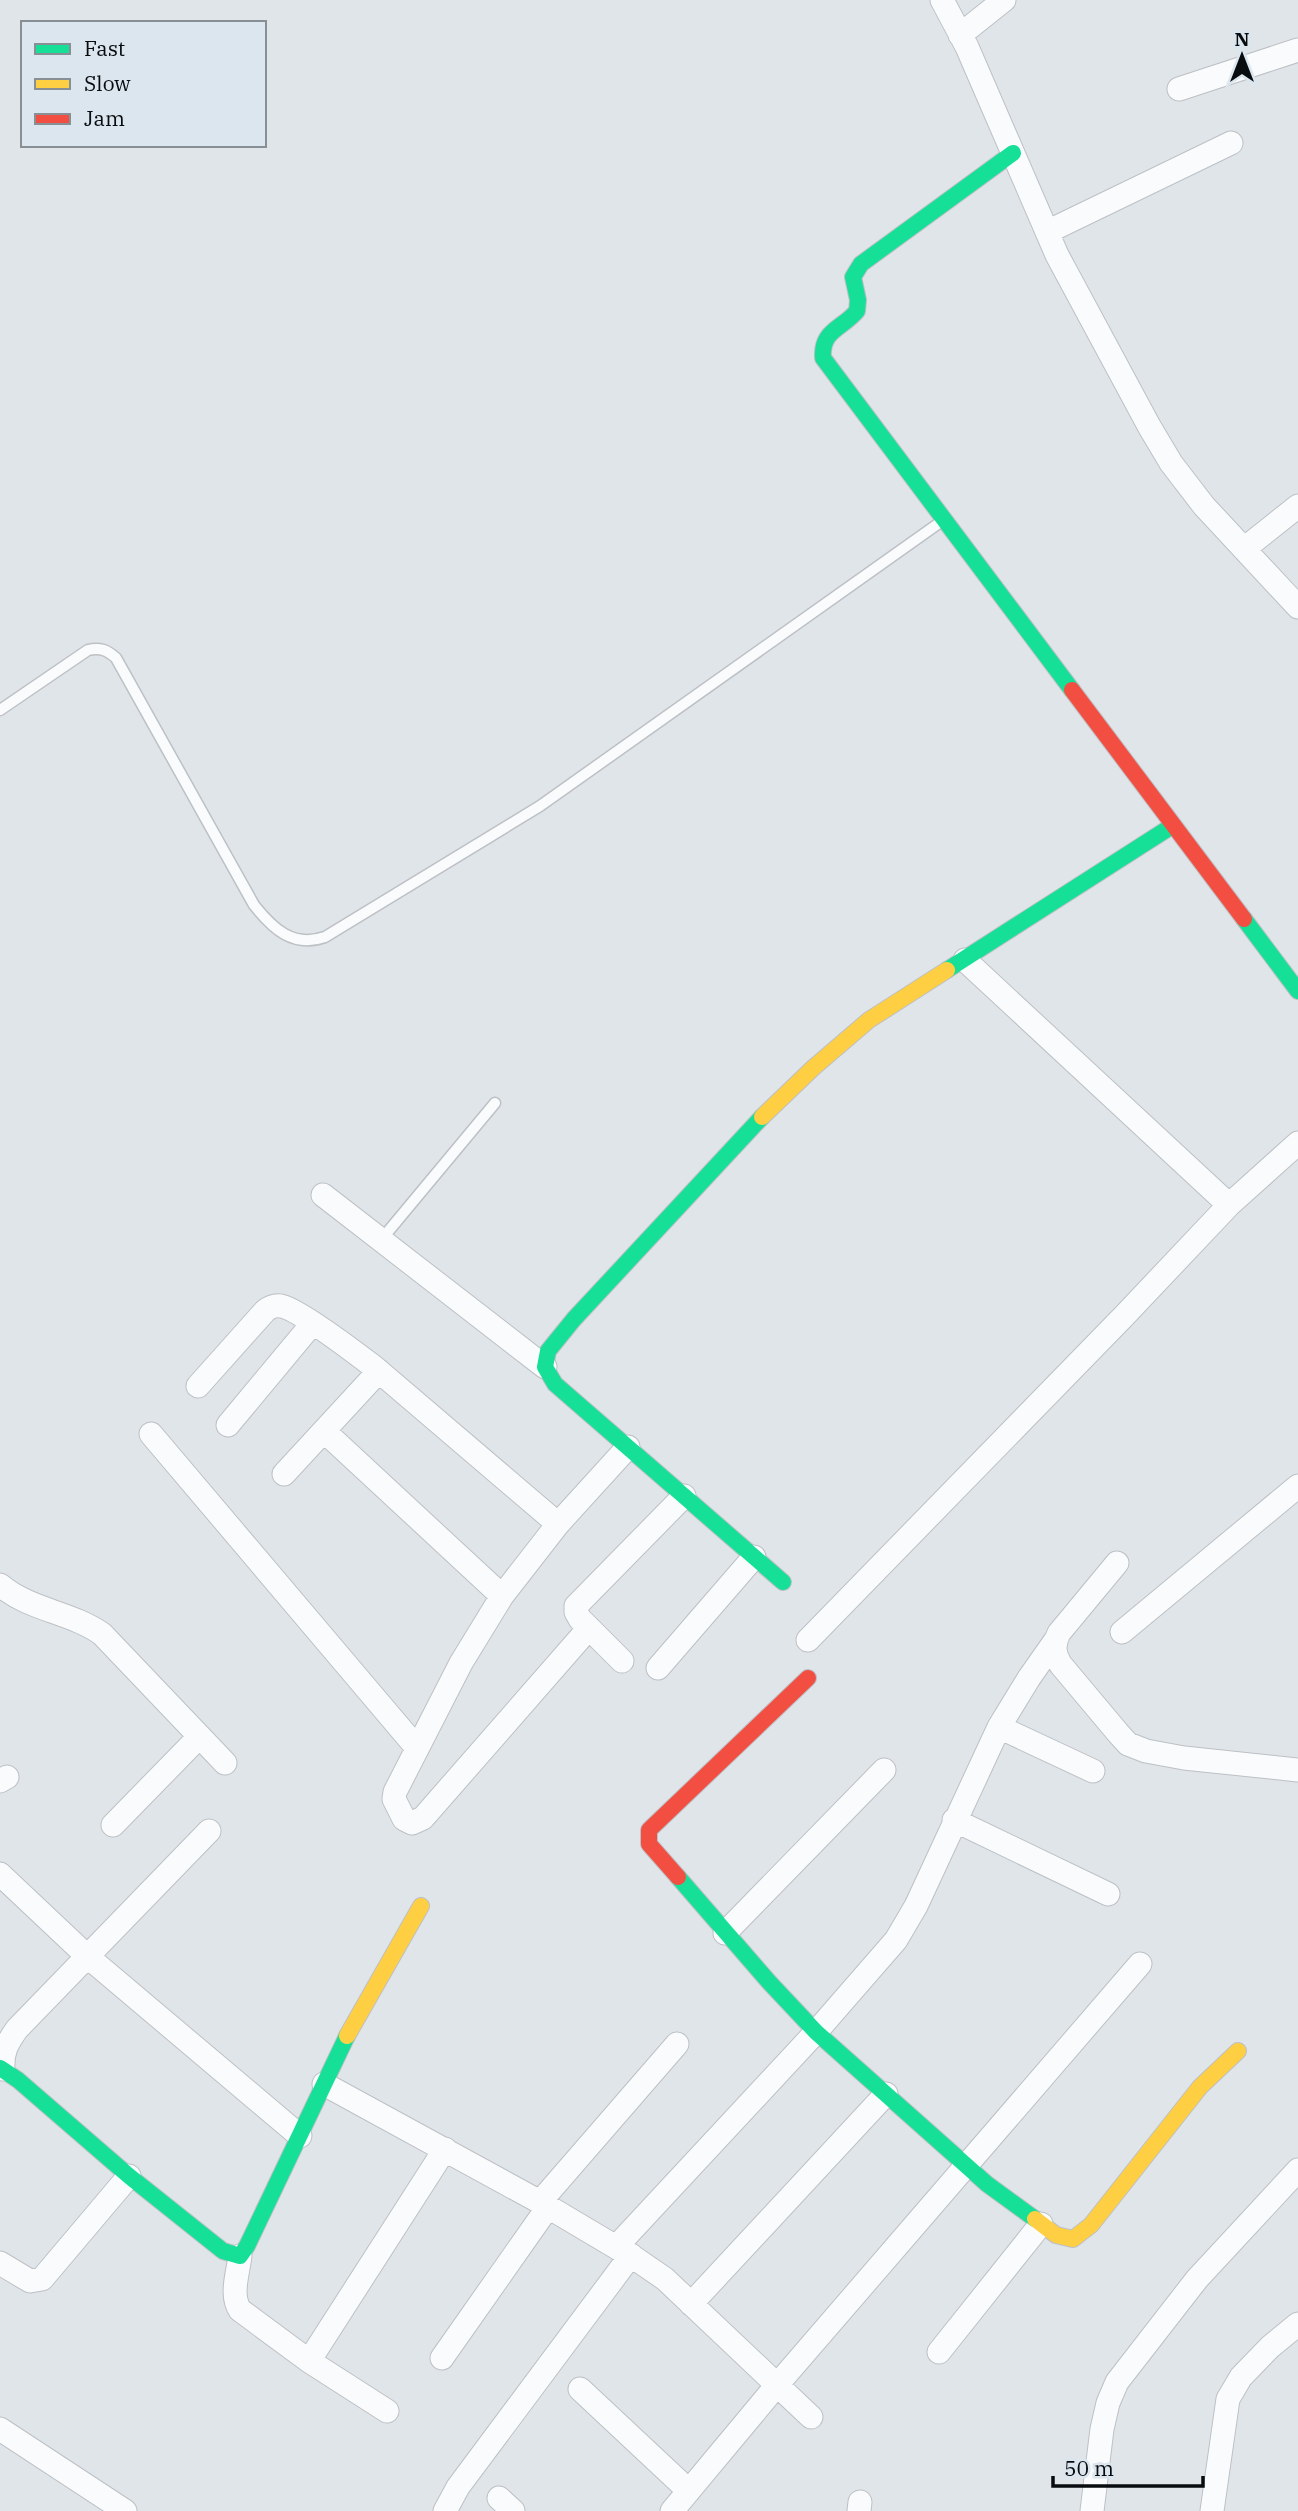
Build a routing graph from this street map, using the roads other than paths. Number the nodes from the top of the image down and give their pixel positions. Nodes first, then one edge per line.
1 (942, 0) edge
2 (1004, 0) edge
3 (960, 35) junction
4 (1298, 50) edge
5 (1179, 89) dead end
6 (1231, 143) dead end
7 (1013, 153) junction
8 (1047, 232) junction
9 (1298, 506) edge
10 (943, 520) junction
11 (1244, 549) junction
12 (1298, 607) edge
13 (0, 710) edge
14 (1172, 826) junction
15 (965, 960) junction
16 (1298, 992) edge
17 (495, 1103) dead end
18 (1298, 1143) edge
19 (323, 1195) dead end
20 (1229, 1205) junction
21 (381, 1240) junction
22 (312, 1324) junction
23 (545, 1367) junction
24 (379, 1371) junction
25 (198, 1386) dead end
26 (228, 1425) dead end
27 (324, 1430) junction
28 (151, 1434) dead end
29 (628, 1447) junction
30 (284, 1474) dead end
31 (1298, 1486) edge
32 (684, 1496) junction
33 (558, 1524) junction
34 (754, 1557) junction
35 (1117, 1563) dead end
36 (783, 1583) dead end
37 (0, 1585) edge
38 (502, 1596) junction
39 (589, 1628) junction
40 (1122, 1632) dead end
41 (808, 1640) dead end
42 (1055, 1640) junction
43 (622, 1661) dead end
44 (658, 1668) dead end
45 (808, 1678) dead end
46 (999, 1727) junction
47 (199, 1737) junction
48 (417, 1748) junction
49 (225, 1763) dead end
50 (884, 1770) dead end
51 (1298, 1770) edge
52 (1093, 1771) dead end
53 (954, 1820) junction
54 (113, 1825) dead end
55 (209, 1831) dead end
56 (0, 1874) edge
57 (1108, 1894) dead end
58 (421, 1906) dead end
59 (725, 1933) junction
60 (88, 1956) junction
61 (1140, 1964) dead end
62 (816, 2032) junction
63 (677, 2044) dead end
64 (1238, 2051) dead end
65 (1, 2069) edge
66 (324, 2084) junction
67 (886, 2094) junction
68 (300, 2136) junction
69 (445, 2149) junction
70 (965, 2165) junction
71 (1298, 2170) edge
72 (129, 2176) junction
73 (544, 2205) junction
74 (1041, 2224) junction
75 (623, 2251) junction
76 (240, 2256) junction
77 (0, 2263) edge
78 (691, 2304) junction
79 (1298, 2324) edge
80 (939, 2352) dead end
81 (442, 2358) dead end
82 (309, 2361) junction
83 (777, 2385) junction
84 (580, 2389) dead end
85 (387, 2411) dead end
86 (811, 2417) dead end
87 (0, 2429) edge
88 (689, 2491) junction
89 (125, 2511) edge
90 (445, 2511) edge
91 (672, 2511) edge
92 (1092, 2511) edge
93 (1212, 2511) edge

1 - 3 street
2 - 3 street
3 - 7 street
4 - 5 street
6 - 8 street
7 - 8 street
7 - 10 street
8 - 11 street
9 - 11 street
10 - 13 lane
10 - 14 street
11 - 12 street
14 - 15 street
14 - 16 street
15 - 20 street
15 - 23 street
17 - 21 lane
18 - 20 street
19 - 21 street
20 - 41 street
21 - 23 street
22 - 24 street
22 - 25 street
22 - 26 street
23 - 29 street
24 - 27 street
24 - 33 street
27 - 30 street
27 - 38 street
28 - 48 street
29 - 32 street
29 - 33 street
31 - 40 street
32 - 34 street
32 - 39 street
33 - 38 street
34 - 36 street
34 - 44 street
35 - 42 street
37 - 47 street
38 - 48 street
39 - 43 street
39 - 48 street
42 - 46 street
42 - 51 street
45 - 59 street
46 - 52 street
46 - 53 street
47 - 49 street
47 - 54 street
50 - 59 street
53 - 57 street
53 - 62 street
55 - 60 street
56 - 60 street
58 - 66 street
59 - 62 street
60 - 65 street
60 - 68 street
61 - 70 street
62 - 67 street
62 - 75 street
63 - 73 street
64 - 74 street
65 - 72 street
66 - 68 street
66 - 69 street
67 - 70 street
67 - 78 street
68 - 76 street
69 - 73 street
69 - 82 street
70 - 74 street
70 - 83 street
71 - 92 street
72 - 76 street
72 - 77 street
73 - 75 street
73 - 81 street
74 - 80 street
75 - 78 street
75 - 90 street
76 - 82 street
78 - 83 street
79 - 93 street
82 - 85 street
83 - 86 street
83 - 88 street
84 - 88 street
87 - 89 street
88 - 91 street

